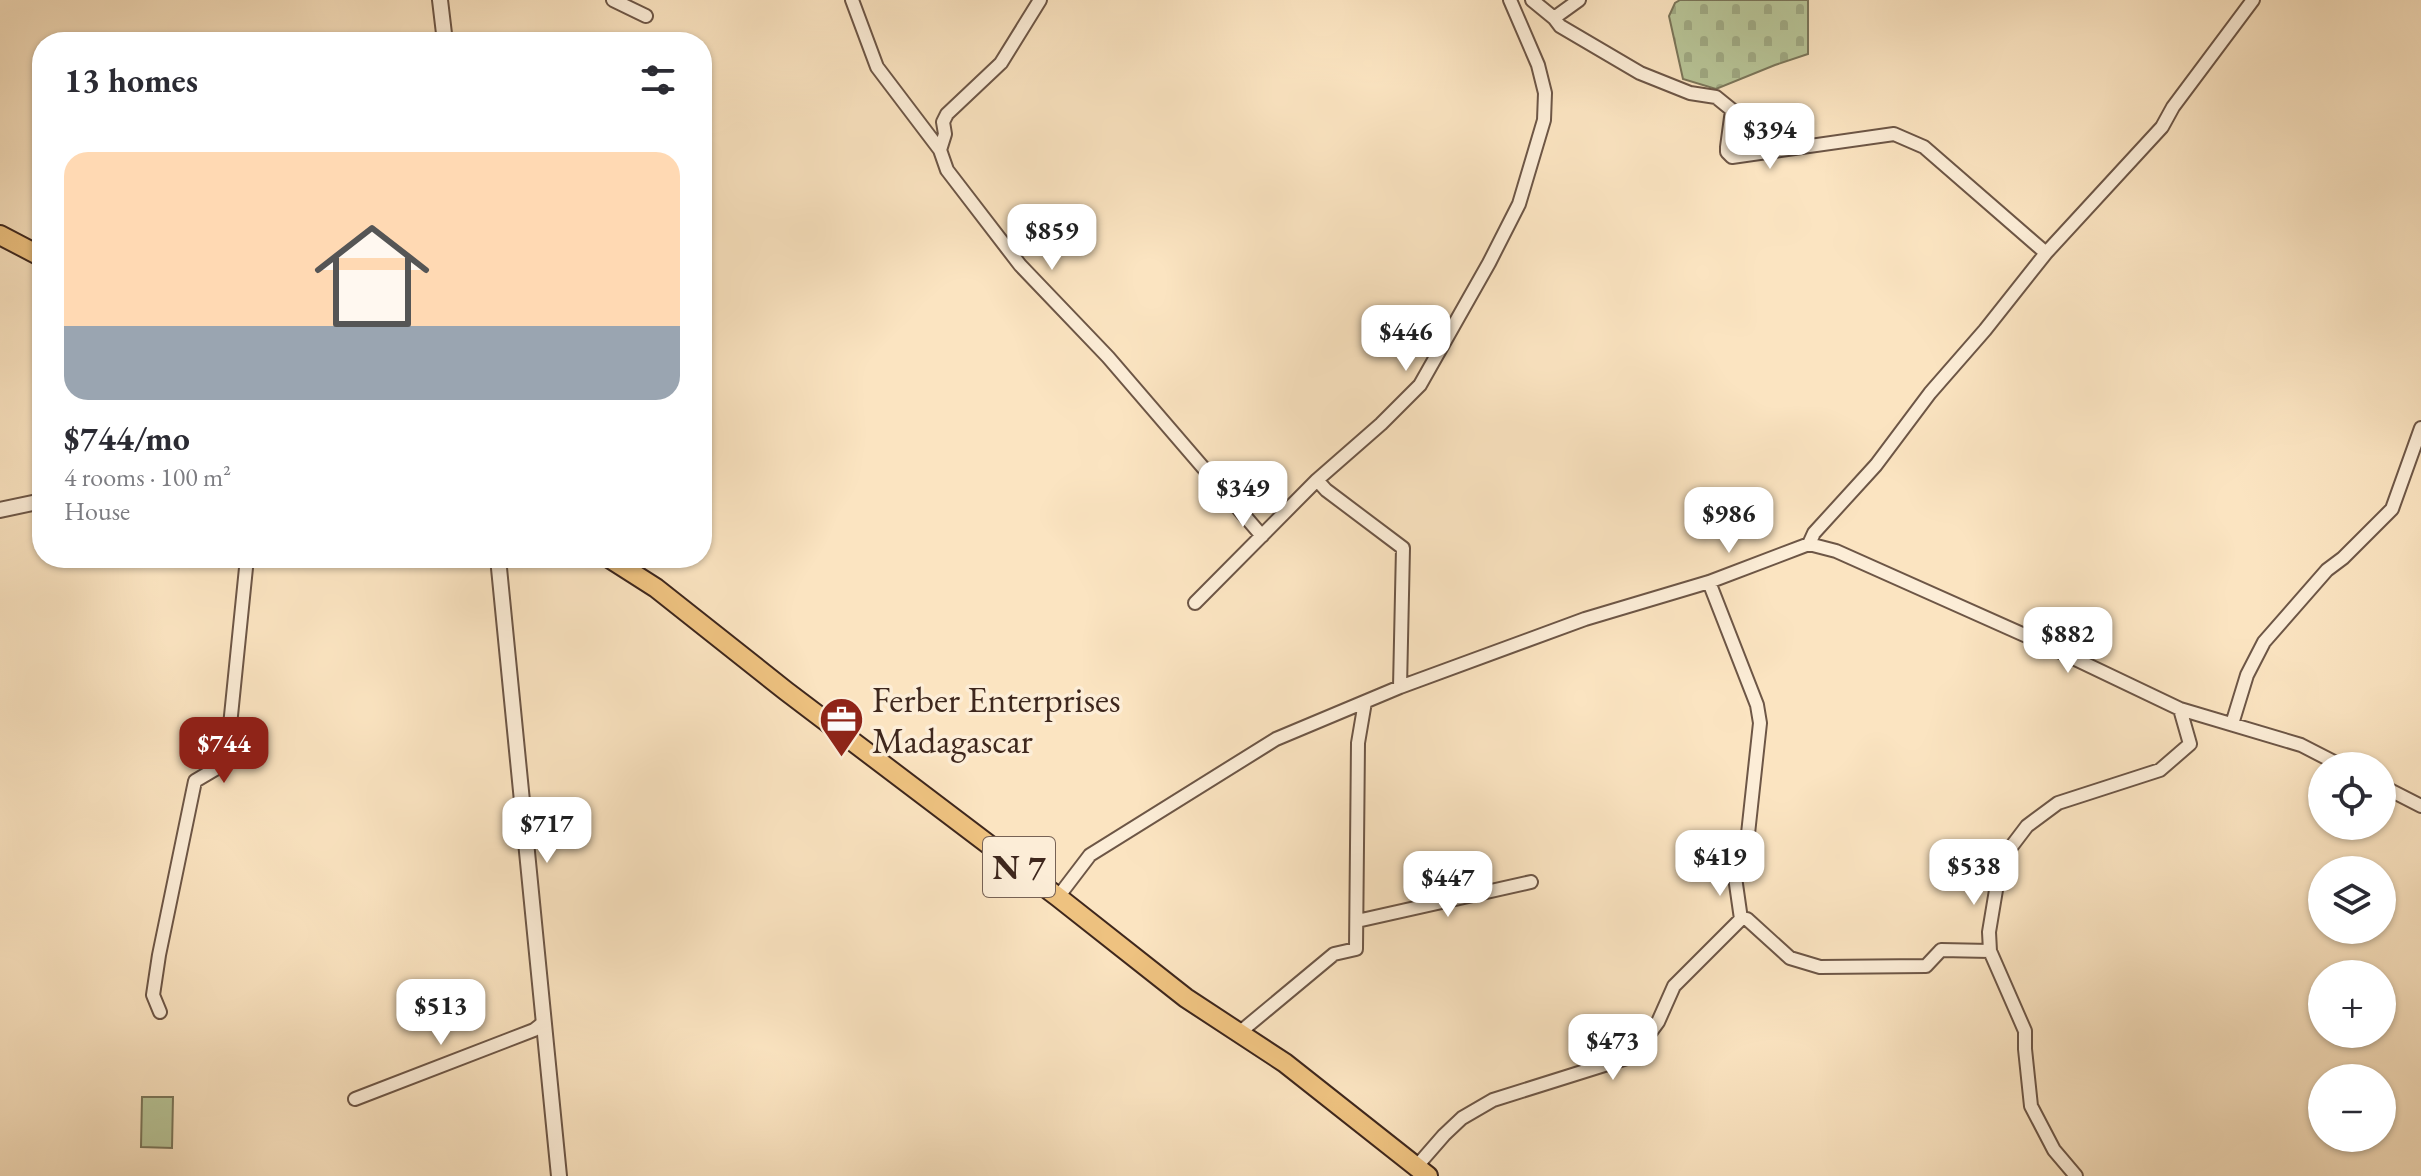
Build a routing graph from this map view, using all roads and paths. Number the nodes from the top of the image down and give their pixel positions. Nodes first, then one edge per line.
1 (440, 0) edge
2 (613, 0) edge
3 (852, 0) edge
4 (1040, 0) edge
5 (1510, 0) edge
6 (1532, 0) edge
7 (1579, 0) edge
8 (2253, 0) edge
9 (646, 16) dead end
10 (1554, 18) junction
11 (444, 32) edge
12 (940, 150) junction
13 (0, 235) edge
14 (32, 252) edge
15 (2046, 253) junction
16 (2421, 428) edge
17 (1317, 480) junction
18 (32, 503) edge
19 (0, 510) edge
20 (1262, 536) junction
21 (1809, 544) junction
22 (246, 568) edge
23 (499, 568) edge
24 (625, 568) edge
25 (1709, 582) junction
26 (1195, 603) dead end
27 (1400, 687) junction
28 (1365, 702) junction
29 (2180, 709) junction
30 (2232, 724) junction
31 (2315, 752) edge
32 (2396, 793) edge
33 (2421, 806) edge
34 (1531, 882) dead end
35 (1058, 897) junction
36 (1741, 919) junction
37 (1357, 921) junction
38 (1990, 951) junction
39 (160, 1012) dead end
40 (543, 1023) junction
41 (1239, 1033) junction
42 (355, 1099) dead end
43 (1419, 1172) edge
44 (559, 1176) edge
45 (2076, 1176) edge

1 - 11 street
2 - 9 street
3 - 12 street
4 - 12 street
5 - 17 street
6 - 10 street
7 - 10 street
8 - 15 street
10 - 15 street
12 - 20 street
13 - 14 main road
15 - 21 street
16 - 30 street
17 - 20 street
17 - 27 street
18 - 19 street
20 - 26 street
21 - 25 street
21 - 29 street
22 - 39 street
23 - 40 street
24 - 35 main road, N 7
25 - 27 street
25 - 36 street
27 - 28 street
28 - 35 street
28 - 37 street
29 - 30 street
29 - 38 street
30 - 31 street
32 - 33 street
34 - 37 street
35 - 41 main road, N 7
36 - 38 street
36 - 43 street
37 - 41 street
38 - 45 street
40 - 42 street
40 - 44 street
41 - 43 main road, N 7

